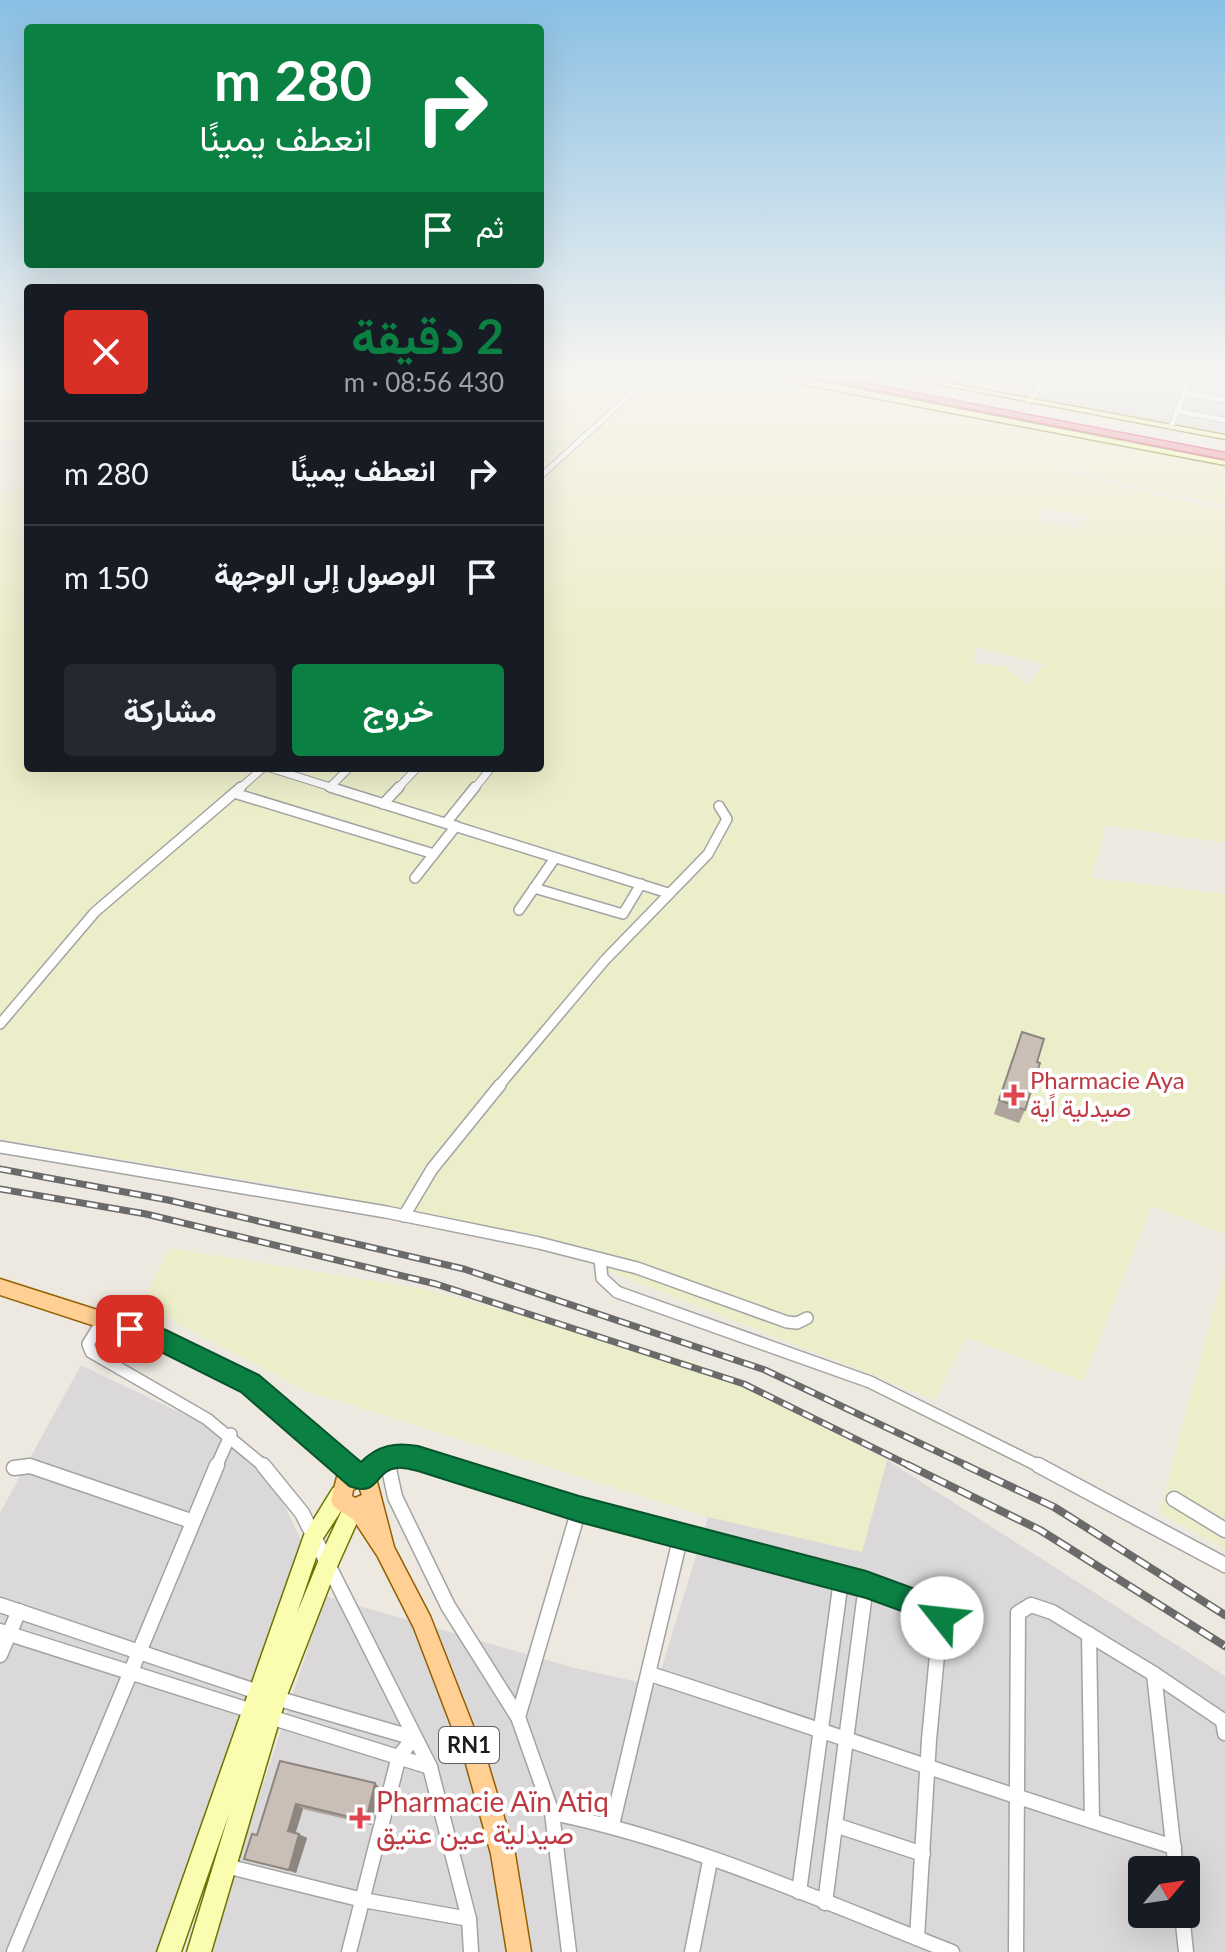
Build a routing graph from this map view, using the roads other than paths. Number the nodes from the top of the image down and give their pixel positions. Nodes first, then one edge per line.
1 (258, 772) edge
2 (283, 772) edge
3 (345, 772) edge
4 (413, 772) edge
5 (488, 772) edge
6 (330, 787) junction
7 (234, 793) junction
8 (383, 804) junction
9 (719, 806) dead end
10 (446, 823) junction
11 (456, 826) junction
12 (434, 854) junction
13 (555, 858) junction
14 (415, 878) dead end
15 (641, 884) junction
16 (534, 888) junction
17 (668, 893) junction
18 (519, 910) dead end
19 (0, 1024) edge
20 (0, 1147) edge
21 (404, 1216) junction
22 (600, 1259) junction
23 (0, 1287) edge
24 (807, 1318) dead end
25 (102, 1321) junction
26 (231, 1434) junction
27 (397, 1455) junction
28 (14, 1468) dead end
29 (355, 1492) junction
30 (1174, 1499) dead end
31 (579, 1509) junction
32 (191, 1521) junction
33 (1225, 1530) edge
34 (314, 1535) junction
35 (681, 1535) junction
36 (327, 1564) junction
37 (1225, 1565) edge
38 (841, 1580) junction
39 (866, 1585) junction
40 (0, 1605) edge
41 (19, 1611) junction
42 (5, 1633) edge
43 (1089, 1634) junction
44 (138, 1650) junction
45 (0, 1655) edge
46 (128, 1674) junction
47 (650, 1674) junction
48 (1154, 1674) junction
49 (264, 1704) junction
50 (518, 1717) junction
51 (1224, 1725) edge
52 (821, 1729) junction
53 (414, 1738) junction
54 (845, 1740) junction
55 (399, 1756) junction
56 (430, 1767) junction
57 (928, 1768) junction
58 (1018, 1799) junction
59 (552, 1813) junction
60 (1092, 1821) junction
61 (612, 1825) junction
62 (835, 1825) junction
63 (1174, 1847) junction
64 (923, 1854) junction
65 (1175, 1856) edge
66 (710, 1861) junction
67 (226, 1866) junction
68 (799, 1892) junction
69 (363, 1900) junction
70 (825, 1903) junction
71 (469, 1919) junction
72 (1183, 1928) edge
73 (917, 1938) junction
74 (14, 1952) edge
75 (169, 1952) edge
76 (199, 1952) edge
77 (349, 1952) edge
78 (471, 1952) edge
79 (519, 1952) edge
80 (569, 1952) edge
81 (692, 1952) edge
82 (952, 1952) edge
83 (1016, 1952) edge
84 (1186, 1952) edge

1 - 7 street
2 - 6 street
3 - 6 street
4 - 8 street
5 - 10 street
6 - 8 street
7 - 12 street
7 - 19 street
8 - 10 street
9 - 17 street
10 - 11 street
11 - 12 street
11 - 13 street
12 - 14 street
13 - 15 street
13 - 16 street
15 - 16 street
15 - 17 street
16 - 18 street
17 - 21 street
20 - 21 street
21 - 22 street
22 - 24 street
22 - 37 street
23 - 25 main road, RN1
25 - 26 street
25 - 29 main road, RN1
26 - 32 street
26 - 34 street
27 - 29 street
27 - 31 street
27 - 50 street
28 - 32 street
29 - 34 street
29 - 36 street
29 - 79 main road, RN1
30 - 33 street
31 - 35 street
31 - 50 street
32 - 44 street
34 - 36 street
34 - 49 street
35 - 38 street
35 - 47 street
36 - 49 street
36 - 53 street
38 - 39 street
38 - 52 street
39 - 54 street
39 - 57 street
40 - 41 street
41 - 42 street
41 - 44 street
42 - 45 street
42 - 46 street
43 - 48 street
43 - 58 street
43 - 60 street
44 - 46 street
44 - 49 street
46 - 49 street
46 - 74 street
47 - 52 street
47 - 61 street
48 - 51 street
48 - 63 street
49 - 53 street
49 - 55 street
49 - 67 street
49 - 75 street
50 - 59 street
52 - 54 street
52 - 68 street
53 - 55 street
53 - 56 street
54 - 57 street
54 - 62 street
55 - 56 street
55 - 69 street
56 - 71 street
57 - 58 street
57 - 64 street
58 - 60 street
58 - 83 street
59 - 61 street
59 - 80 street
60 - 63 street
61 - 66 street
62 - 64 street
62 - 70 street
63 - 65 street
64 - 73 street
66 - 68 street
66 - 81 street
67 - 69 street
67 - 76 street
68 - 70 street
69 - 71 street
69 - 77 street
70 - 73 street
71 - 78 street
72 - 84 street
73 - 82 street

